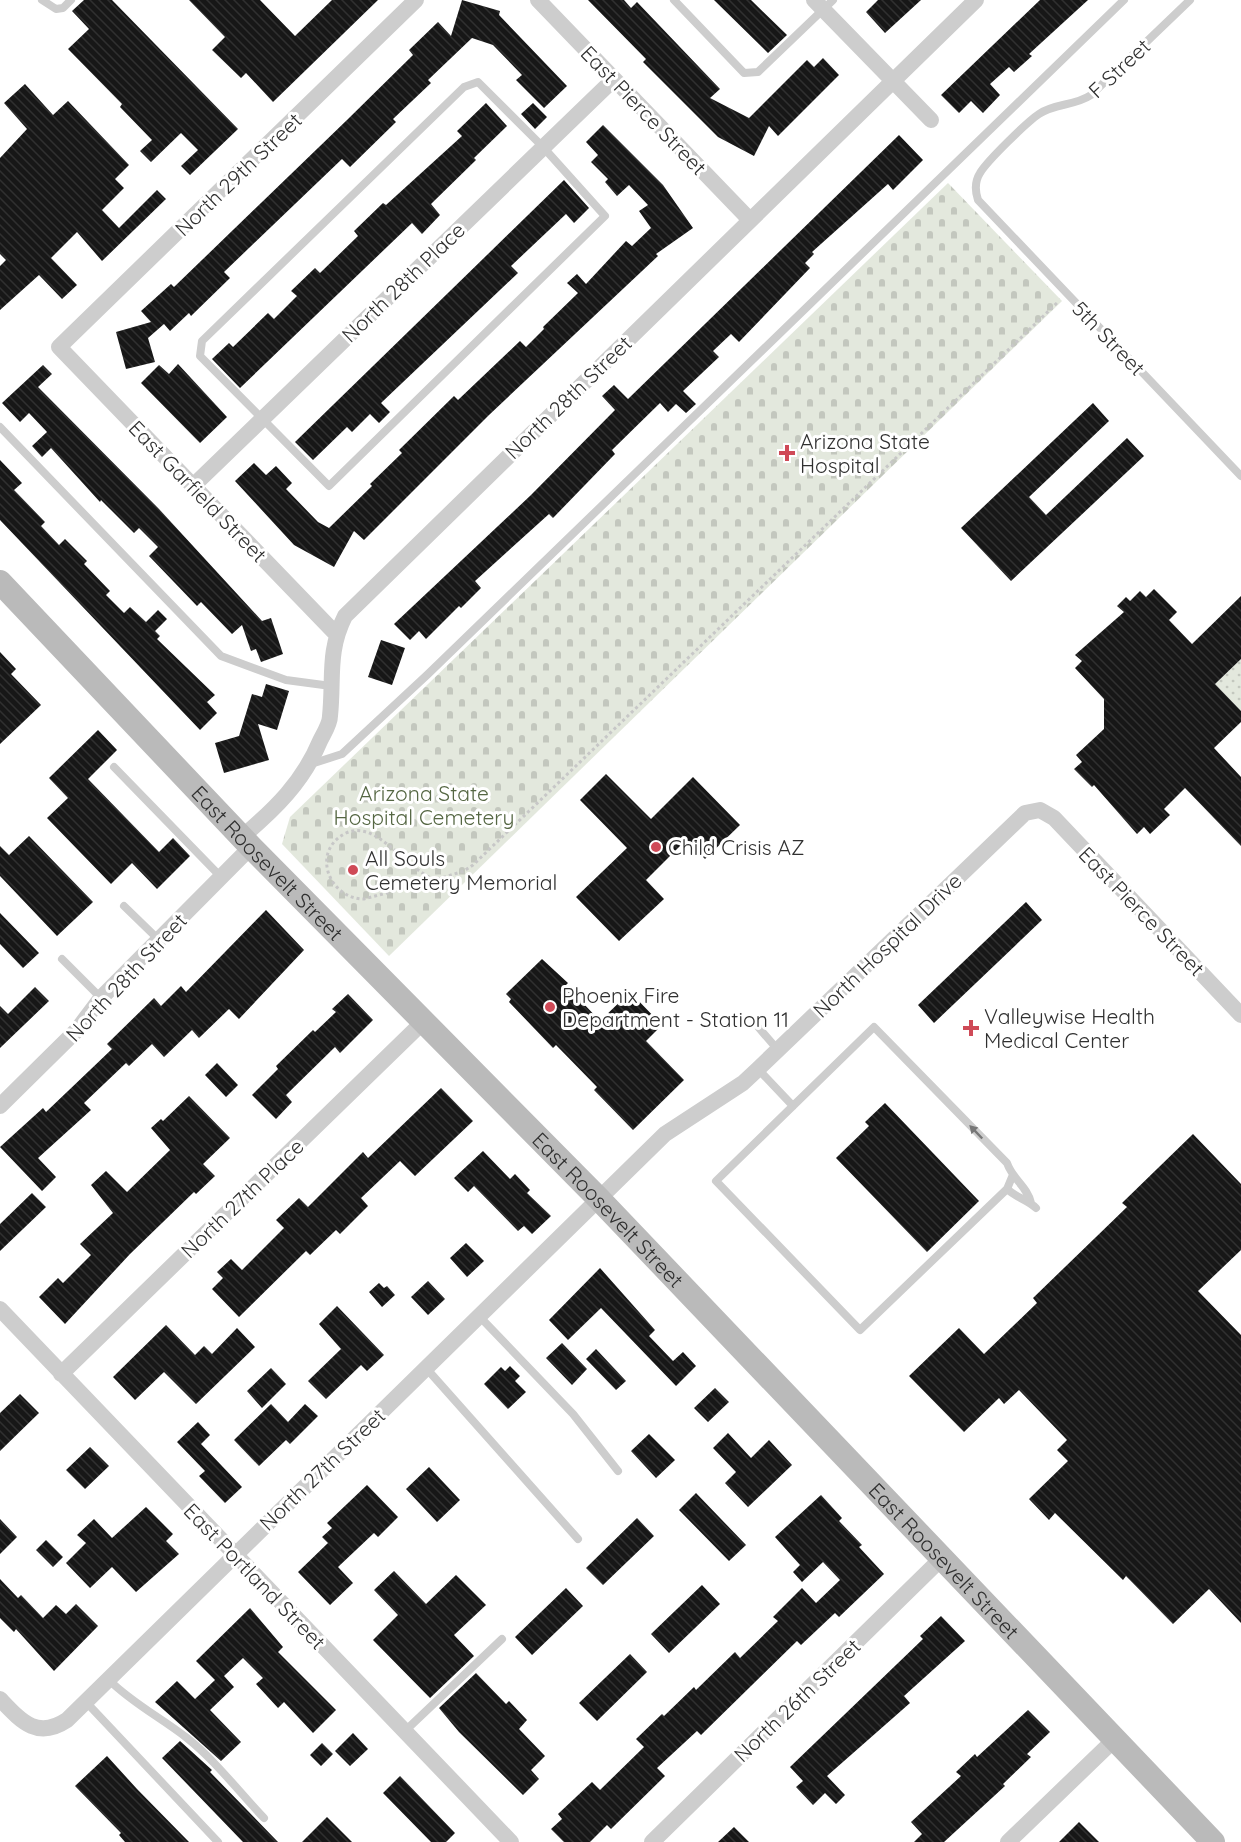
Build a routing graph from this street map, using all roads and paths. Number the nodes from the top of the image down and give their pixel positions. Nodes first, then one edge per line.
1 (42, 0) edge
2 (71, 0) edge
3 (417, 0) edge
4 (538, 0) edge
5 (674, 0) edge
6 (976, 0) edge
7 (1124, 0) edge
8 (1190, 0) edge
9 (823, 3) edge
10 (614, 79) junction
11 (892, 82) junction
12 (931, 120) dead end
13 (543, 147) junction
14 (978, 200) joint
15 (750, 220) junction
16 (1067, 293) junction
17 (59, 347) joint
18 (261, 420) junction
19 (0, 427) edge
20 (1241, 476) edge
21 (193, 486) junction
22 (0, 582) edge
23 (336, 634) junction
24 (331, 686) junction
25 (310, 764) junction
26 (114, 767) dead end
27 (1040, 810) joint
28 (247, 842) junction
29 (221, 877) junction
30 (435, 879) junction
31 (124, 906) dead end
32 (159, 940) junction
33 (62, 959) dead end
34 (101, 998) junction
35 (1241, 1015) edge
36 (422, 1023) junction
37 (759, 1028) dead end
38 (778, 1050) junction
39 (758, 1069) junction
40 (0, 1106) edge
41 (793, 1106) junction
42 (1012, 1177) junction
43 (1007, 1189) junction
44 (599, 1199) junction
45 (0, 1309) edge
46 (479, 1316) junction
47 (426, 1368) junction
48 (62, 1374) junction
49 (618, 1471) dead end
50 (578, 1539) dead end
51 (235, 1554) junction
52 (943, 1557) junction
53 (502, 1639) dead end
54 (109, 1680) junction
55 (0, 1699) edge
56 (86, 1702) junction
57 (405, 1731) junction
58 (1115, 1739) junction
59 (264, 1818) dead end
60 (218, 1842) edge
61 (511, 1842) edge
62 (652, 1842) edge
63 (1008, 1842) edge
64 (1213, 1842) edge

1 - 2 lane
3 - 17 street, North 29th Street
4 - 10 street, East Pierce Street
5 - 9 lane
6 - 11 street, North 28th Street
7 - 25 lane
8 - 14 lane, F Street
9 - 11 street
10 - 13 street, North 28th Place
10 - 15 street, East Pierce Street
11 - 12 street
11 - 15 street, North 28th Street
13 - 18 street, North 28th Place
13 - 18 lane
13 - 18 lane
14 - 16 lane, 5th Street
15 - 23 street, North 28th Street
16 - 20 lane, 5th Street
16 - 30 path
17 - 21 street, East Garfield Street
18 - 21 street, North 28th Place
19 - 24 lane
21 - 23 street, East Garfield Street
22 - 28 street, East Roosevelt Street
23 - 24 street, North 28th Street
24 - 25 street, North 28th Street
25 - 28 street, North 28th Street
26 - 29 lane
27 - 35 street, East Pierce Street
27 - 38 street, North Hospital Drive
28 - 29 street, North 28th Street
28 - 36 street, East Roosevelt Street
29 - 32 street, North 28th Street
30 - 30 path
31 - 32 lane
32 - 34 street, North 28th Street
33 - 34 lane
34 - 40 street, North 28th Street
36 - 44 street, East Roosevelt Street
36 - 48 street, North 27th Place
37 - 38 lane
38 - 39 street, North Hospital Drive
39 - 41 lane
39 - 44 street, North Hospital Drive
42 -> 41 lane
41 - 43 lane
42 - 43 lane
42 - 43 lane
44 - 46 street, North 27th Street
44 - 52 street, East Roosevelt Street
45 - 48 street, East Portland Street
46 - 47 street, North 27th Street
46 - 49 lane
47 - 50 lane
47 - 51 street, North 27th Street
48 - 51 street, East Portland Street
51 - 54 street, North 27th Street
51 - 57 street, East Portland Street
52 - 58 street, East Roosevelt Street
52 - 62 street, North 26th Street
53 - 57 lane
54 - 56 street, North 27th Street
54 - 59 lane
55 - 56 street, North 27th Street
56 - 60 lane
57 - 61 street, East Portland Street
58 - 63 street
58 - 64 street, East Roosevelt Street

